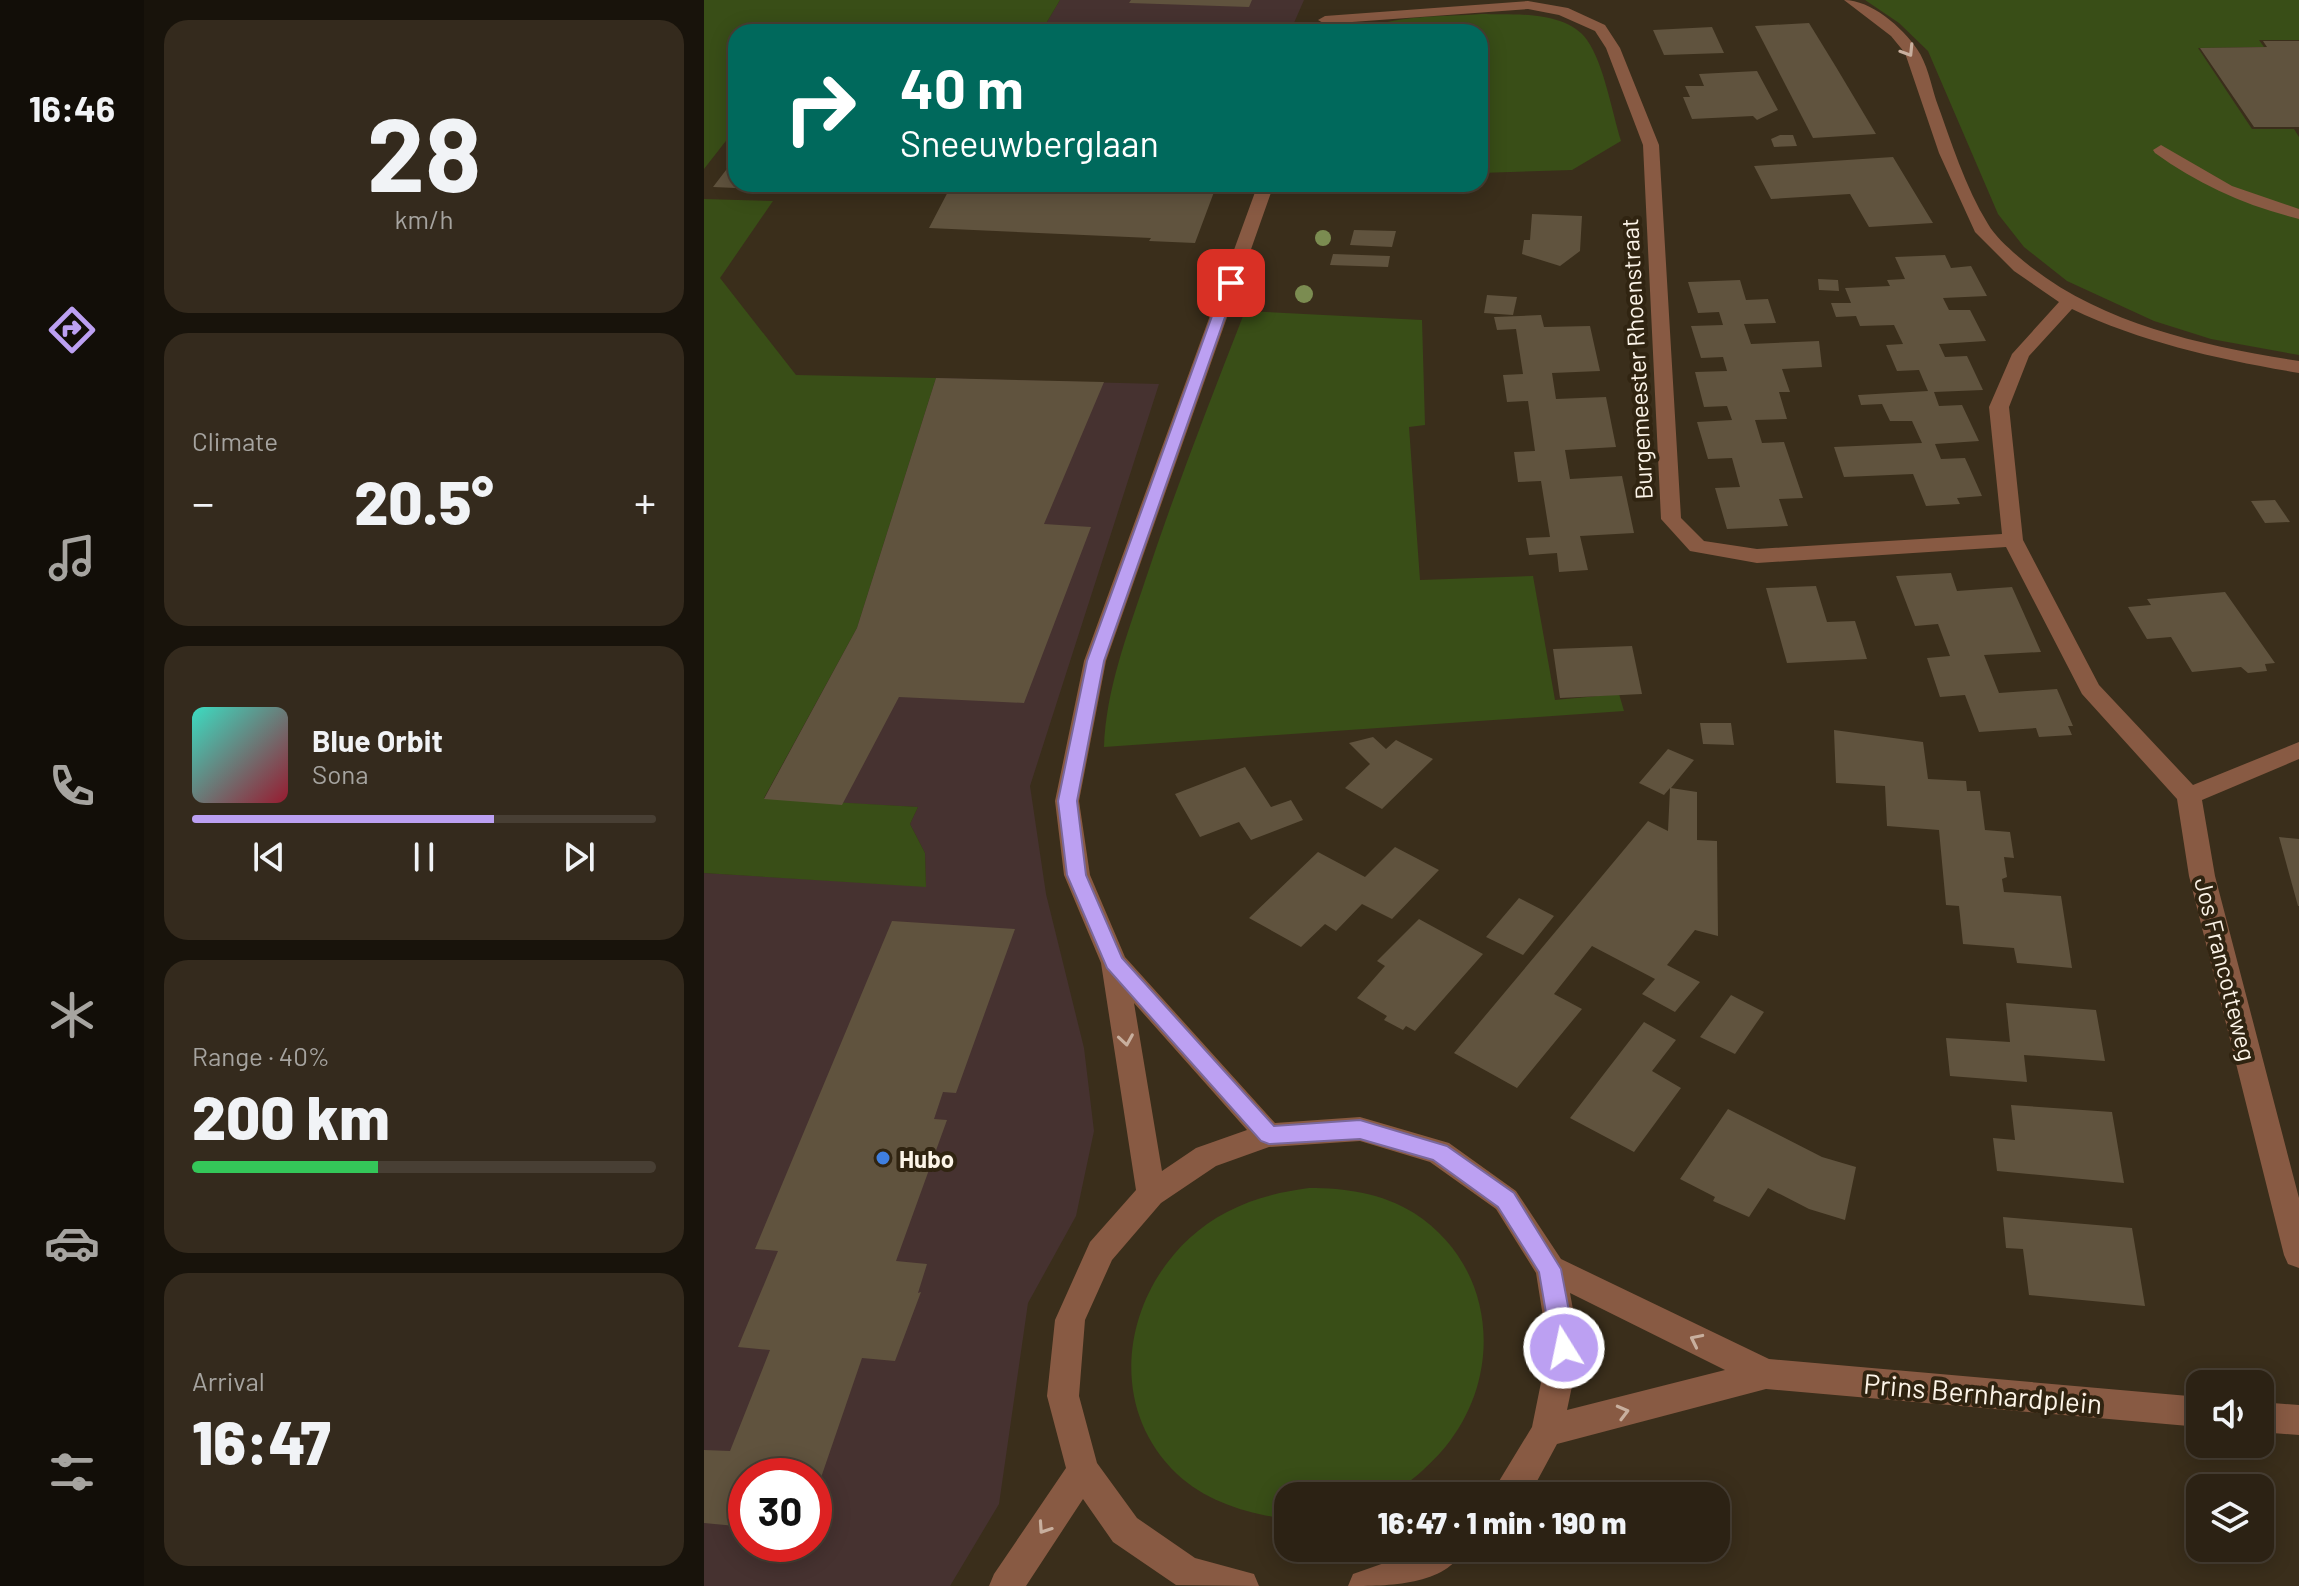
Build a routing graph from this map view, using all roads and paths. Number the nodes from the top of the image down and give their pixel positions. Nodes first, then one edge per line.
1 (1333, 0) edge
2 (1851, 0) edge
3 (1324, 24) edge
4 (1343, 24) edge
5 (2161, 150) dead end
6 (1263, 192) edge
7 (2299, 214) edge
8 (2070, 301) junction
9 (2299, 367) edge
10 (2013, 540) junction
11 (2299, 750) edge
12 (2189, 796) junction
13 (1114, 963) junction
14 (1269, 1135) junction
15 (1151, 1194) junction
16 (2299, 1255) edge
17 (1550, 1269) junction
18 (1766, 1374) junction
19 (2186, 1411) edge
20 (2274, 1418) edge
21 (2299, 1420) edge
22 (1547, 1431) junction
23 (1083, 1471) junction
24 (1519, 1482) edge
25 (1427, 1562) edge
26 (1179, 1580) edge
27 (1006, 1586) edge
28 (1242, 1586) edge
29 (1365, 1586) edge

1 - 3 street
2 -> 8 street
4 - 10 street, Burgemeester Rhoenstraat
5 - 7 street
6 - 13 street
8 - 9 street
8 - 10 street
10 - 12 street
11 - 12 street
12 - 16 street, Jos Francotteweg
13 - 14 street
13 -> 15 street
14 - 15 street
14 - 17 street
15 - 23 street
18 -> 17 street, Prins Bernhardplein
17 - 22 street
18 - 19 street, Prins Bernhardplein
22 -> 18 street, Prins Bernhardplein
20 - 21 street
22 - 24 street
23 - 26 street
23 -> 27 street
25 - 29 street
26 - 28 street

